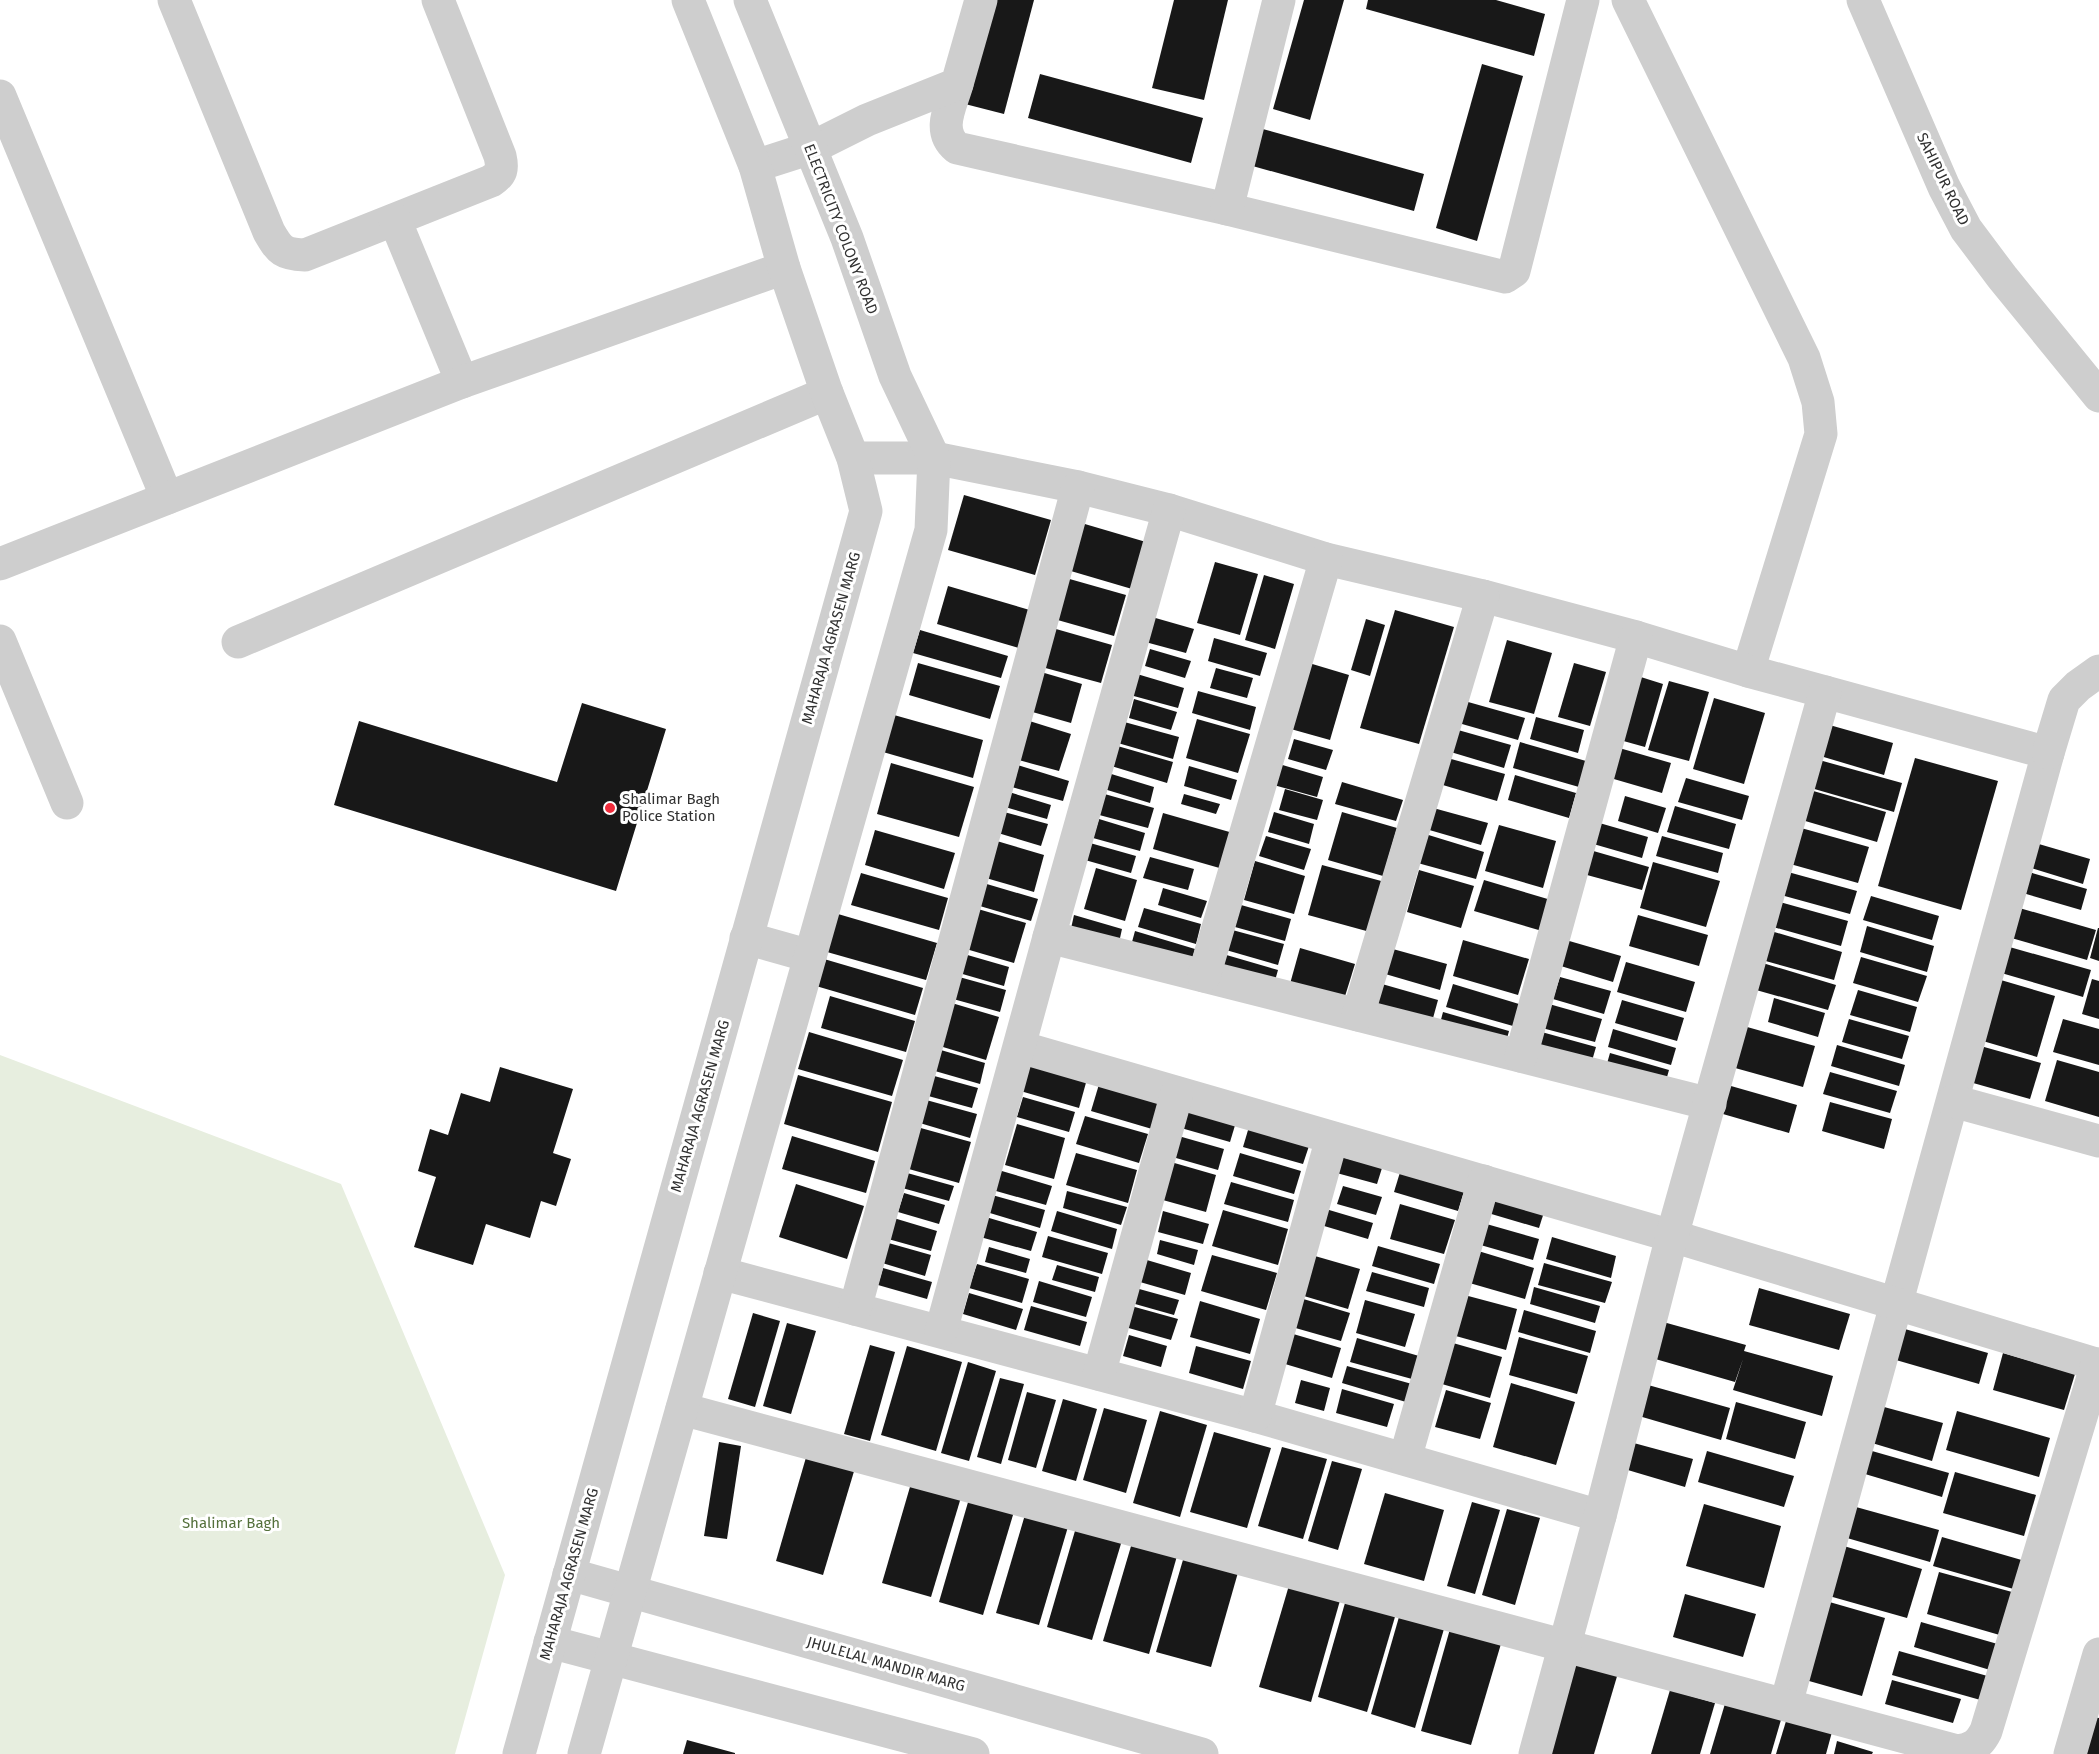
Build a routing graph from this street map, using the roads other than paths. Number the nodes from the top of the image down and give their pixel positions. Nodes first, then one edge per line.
1 (174, 0) edge
2 (438, 0) edge
3 (688, 0) edge
4 (750, 0) edge
5 (981, 0) edge
6 (1280, 0) edge
7 (1582, 0) edge
8 (1628, 0) edge
9 (1863, 0) edge
10 (957, 84) junction
11 (0, 96) edge
12 (811, 148) junction
13 (754, 166) junction
14 (1227, 209) junction
15 (395, 220) junction
16 (784, 268) junction
17 (462, 382) junction
18 (827, 393) junction
19 (2099, 396) edge
20 (853, 458) junction
21 (934, 458) junction
22 (1078, 487) junction
23 (167, 498) junction
24 (1169, 510) junction
25 (1326, 559) junction
26 (0, 564) edge
27 (1483, 596) junction
28 (1636, 637) junction
29 (0, 641) edge
30 (238, 642) dead end
31 (1748, 671) junction
32 (2099, 671) edge
33 (1825, 692) junction
34 (2048, 753) junction
35 (67, 803) dead end
36 (1049, 937) junction
37 (746, 938) junction
38 (810, 956) junction
39 (1204, 976) junction
40 (1358, 1015) junction
41 (1020, 1047) junction
42 (1521, 1056) junction
43 (1178, 1093) junction
44 (1953, 1101) junction
45 (1710, 1104) junction
46 (1332, 1138) junction
47 (2099, 1141) edge
48 (1484, 1181) junction
49 (1672, 1236) junction
50 (720, 1273) junction
51 (1896, 1303) junction
52 (855, 1309) junction
53 (941, 1331) junction
54 (2098, 1365) edge
55 (1099, 1374) junction
56 (682, 1409) junction
57 (1255, 1416) junction
58 (1405, 1459) junction
59 (1600, 1516) junction
60 (569, 1574) junction
61 (630, 1591) junction
62 (550, 1642) junction
63 (1565, 1645) junction
64 (2099, 1654) edge
65 (611, 1658) junction
66 (1786, 1704) junction
67 (918, 1747) edge
68 (519, 1754) edge
69 (584, 1754) edge
70 (973, 1754) edge
71 (1202, 1754) edge
72 (1535, 1754) edge
73 (2070, 1754) edge

1 - 15 street
2 - 15 street
3 - 13 street
4 - 12 street, ELECTRICITY COLONY ROAD
5 - 10 street
6 - 14 street
7 - 14 street
8 - 31 street
9 - 19 street, SAHIPUR ROAD
10 - 12 street
10 - 14 street
11 - 23 street
12 - 13 street
12 - 21 street, ELECTRICITY COLONY ROAD
13 - 16 street
15 - 17 street
16 - 17 street
16 - 18 street
17 - 23 street
18 - 20 street
18 - 30 street
20 - 21 street
20 - 37 street, MAHARAJA AGRASEN MARG
21 - 22 street
21 - 38 street
22 - 24 street
22 - 52 street
23 - 26 street
24 - 25 street
24 - 36 street
25 - 27 street
25 - 39 street
27 - 28 street
27 - 40 street
28 - 31 street
28 - 42 street
29 - 35 street
31 - 33 street
32 - 34 street
33 - 34 street
33 - 45 street
34 - 44 street
36 - 39 street
36 - 41 street
37 - 38 street
37 - 60 street, MAHARAJA AGRASEN MARG
38 - 50 street
39 - 40 street
40 - 42 street
41 - 43 street
41 - 53 street
42 - 45 street
43 - 46 street
43 - 55 street
44 - 47 street
44 - 51 street
45 - 49 street
46 - 48 street
46 - 57 street
48 - 49 street
48 - 58 street
49 - 51 street
49 - 59 street
50 - 52 street
50 - 56 street
51 - 54 street
51 - 66 street
52 - 53 street
53 - 55 street
54 - 66 street
55 - 57 street
56 - 61 street
56 - 63 street
57 - 58 street
58 - 59 street
59 - 63 street
60 - 61 street, JHULELAL MANDIR MARG
60 - 62 street, MAHARAJA AGRASEN MARG
61 - 65 street
61 - 71 street, JHULELAL MANDIR MARG
62 - 65 street
62 - 68 street, MAHARAJA AGRASEN MARG
63 - 66 street
63 - 72 street
64 - 73 street
65 - 67 street
65 - 69 street
67 - 70 street

